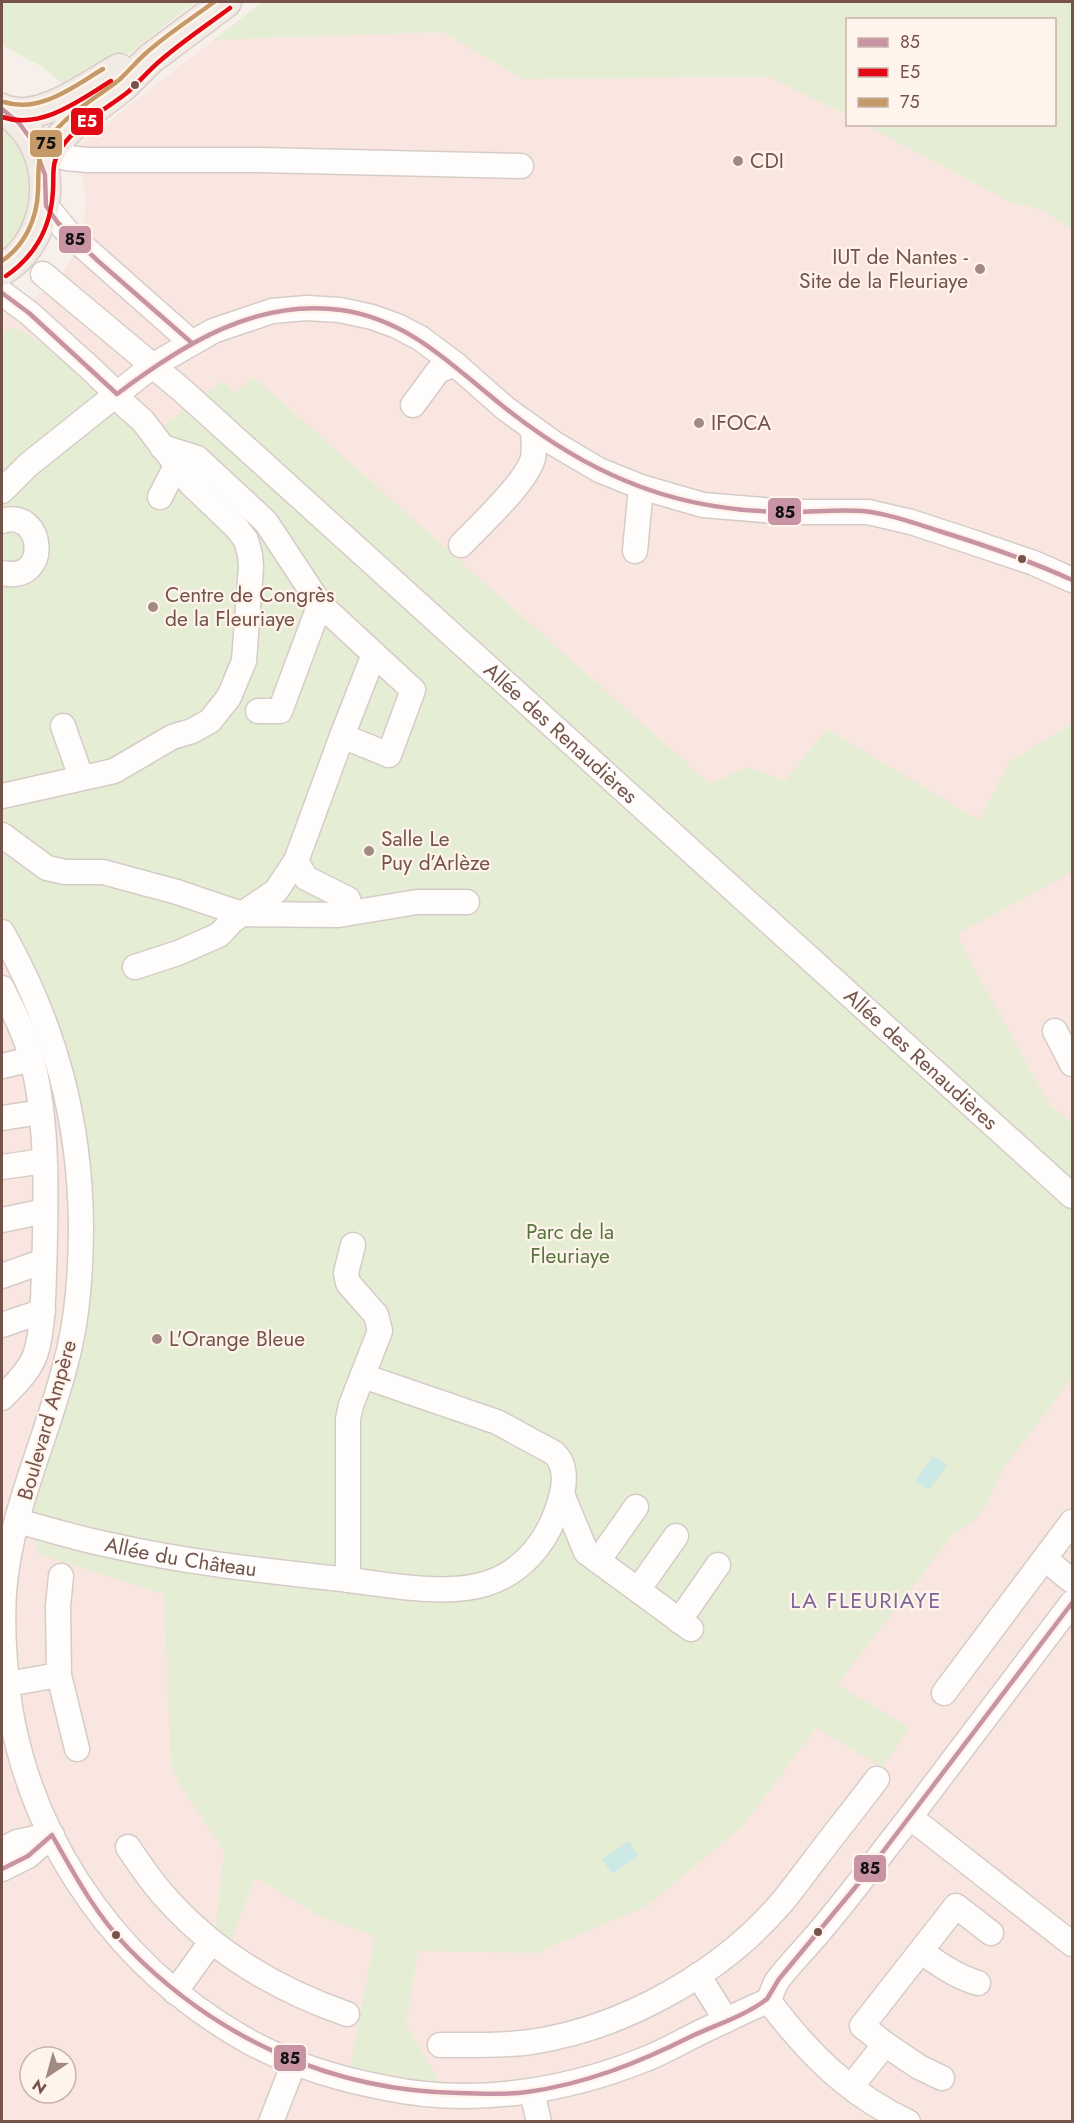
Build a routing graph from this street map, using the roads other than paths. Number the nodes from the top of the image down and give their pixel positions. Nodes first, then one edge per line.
1 (226, 2) edge
2 (150, 59) junction
3 (4, 110) edge
4 (55, 162) junction
5 (521, 166) dead end
6 (45, 205) junction
7 (2, 270) edge
8 (43, 274) dead end
9 (2, 293) edge
10 (192, 344) junction
11 (455, 364) junction
12 (152, 366) junction
13 (117, 394) junction
14 (413, 405) dead end
15 (533, 429) junction
16 (169, 456) junction
17 (641, 487) junction
18 (2, 491) edge
19 (160, 497) dead end
20 (2, 521) edge
21 (461, 545) dead end
22 (635, 551) dead end
23 (2, 573) edge
24 (1072, 580) edge
25 (320, 604) junction
26 (374, 654) junction
27 (258, 711) dead end
28 (63, 726) dead end
29 (342, 736) junction
30 (81, 777) junction
31 (2, 796) edge
32 (2, 834) edge
33 (296, 861) junction
34 (348, 898) dead end
35 (467, 902) dead end
36 (242, 914) junction
37 (2, 932) edge
38 (135, 967) dead end
39 (4, 1000) edge
40 (1055, 1031) dead end
41 (32, 1059) junction
42 (1072, 1064) edge
43 (2, 1066) edge
44 (41, 1112) junction
45 (2, 1118) edge
46 (45, 1161) junction
47 (2, 1167) edge
48 (1072, 1196) edge
49 (45, 1211) junction
50 (2, 1220) edge
51 (352, 1245) dead end
52 (44, 1260) junction
53 (2, 1276) edge
54 (43, 1311) junction
55 (2, 1325) edge
56 (69, 1350) junction
57 (34, 1357) junction
58 (363, 1376) junction
59 (2, 1398) edge
60 (562, 1494) junction
61 (636, 1507) dead end
62 (18, 1521) junction
63 (1072, 1522) edge
64 (676, 1536) dead end
65 (1045, 1559) junction
66 (598, 1561) junction
67 (718, 1565) dead end
68 (61, 1576) dead end
69 (348, 1580) junction
70 (1072, 1581) edge
71 (638, 1590) junction
72 (1072, 1603) edge
73 (59, 1675) junction
74 (7, 1684) junction
75 (944, 1693) dead end
76 (77, 1749) dead end
77 (877, 1779) dead end
78 (910, 1817) junction
79 (52, 1835) junction
80 (128, 1847) dead end
81 (2, 1850) edge
82 (2, 1869) edge
83 (991, 1933) dead end
84 (211, 1942) junction
85 (1072, 1944) edge
86 (921, 1951) junction
87 (698, 1975) junction
88 (978, 1983) dead end
89 (175, 1992) junction
90 (768, 2000) junction
91 (347, 2014) dead end
92 (726, 2020) junction
93 (885, 2044) junction
94 (440, 2045) dead end
95 (294, 2063) junction
96 (942, 2078) dead end
97 (851, 2087) junction
98 (532, 2092) junction
99 (271, 2121) edge
100 (538, 2121) edge
101 (908, 2121) edge

1 - 2 main road
2 - 3 main road
2 - 4 main road
3 - 4 main road
4 - 5 street
4 - 6 main road
6 - 7 main road
6 - 10 street
8 - 12 street, Allée des Renaudières
9 - 13 street
10 - 11 street
10 - 12 street
11 - 14 street
11 - 15 street
12 - 13 street
12 - 48 street, Allée des Renaudières
13 - 16 street
13 - 18 street
15 - 17 street
15 - 21 street
16 - 19 street
16 - 25 street
16 - 30 street
17 - 22 street
17 - 24 street
20 - 23 street
25 - 26 street
25 - 27 street
26 - 29 street
26 - 29 street
28 - 30 street
29 - 33 street
30 - 31 street
32 - 36 street
33 - 34 street
33 - 36 street
35 - 36 street
36 - 38 street
37 - 56 street, Boulevard Ampère
39 - 41 street
40 - 42 street
41 - 43 street
41 - 44 street
44 - 45 street
44 - 46 street
46 - 47 street
46 - 49 street
49 - 50 street
49 - 52 street
51 - 58 street
52 - 53 street
52 - 54 street
54 - 55 street
54 - 57 street
56 - 57 street
56 - 62 street, Boulevard Ampère
57 - 59 street
58 - 60 street, Allée du Château
58 - 69 street
60 - 66 street, Allée du Château
60 - 69 street, Allée du Château
61 - 66 street
62 - 69 street, Allée du Château
62 - 74 street, Boulevard Ampère
63 - 65 street
64 - 71 street
65 - 70 street
65 - 75 street
66 - 71 street, Allée du Château
67 - 71 street, Allée du Château
68 - 73 street
72 - 78 street
73 - 74 street
73 - 76 street
74 - 79 street, Boulevard Ampère
77 - 87 street
78 - 85 street
78 - 90 street
79 - 81 street
79 - 82 street
79 - 89 street, Boulevard Ampère
80 - 84 street
83 - 86 street
84 - 89 street
84 - 91 street
86 - 88 street
86 - 93 street
87 - 92 street
87 - 94 street
89 - 95 street, Boulevard Ampère
90 - 92 street, Boulevard Ampère
90 - 97 street
92 - 98 street, Boulevard Ampère
93 - 96 street
93 - 97 street
95 - 98 street, Boulevard Ampère
95 - 99 street
97 - 101 street
98 - 100 street

